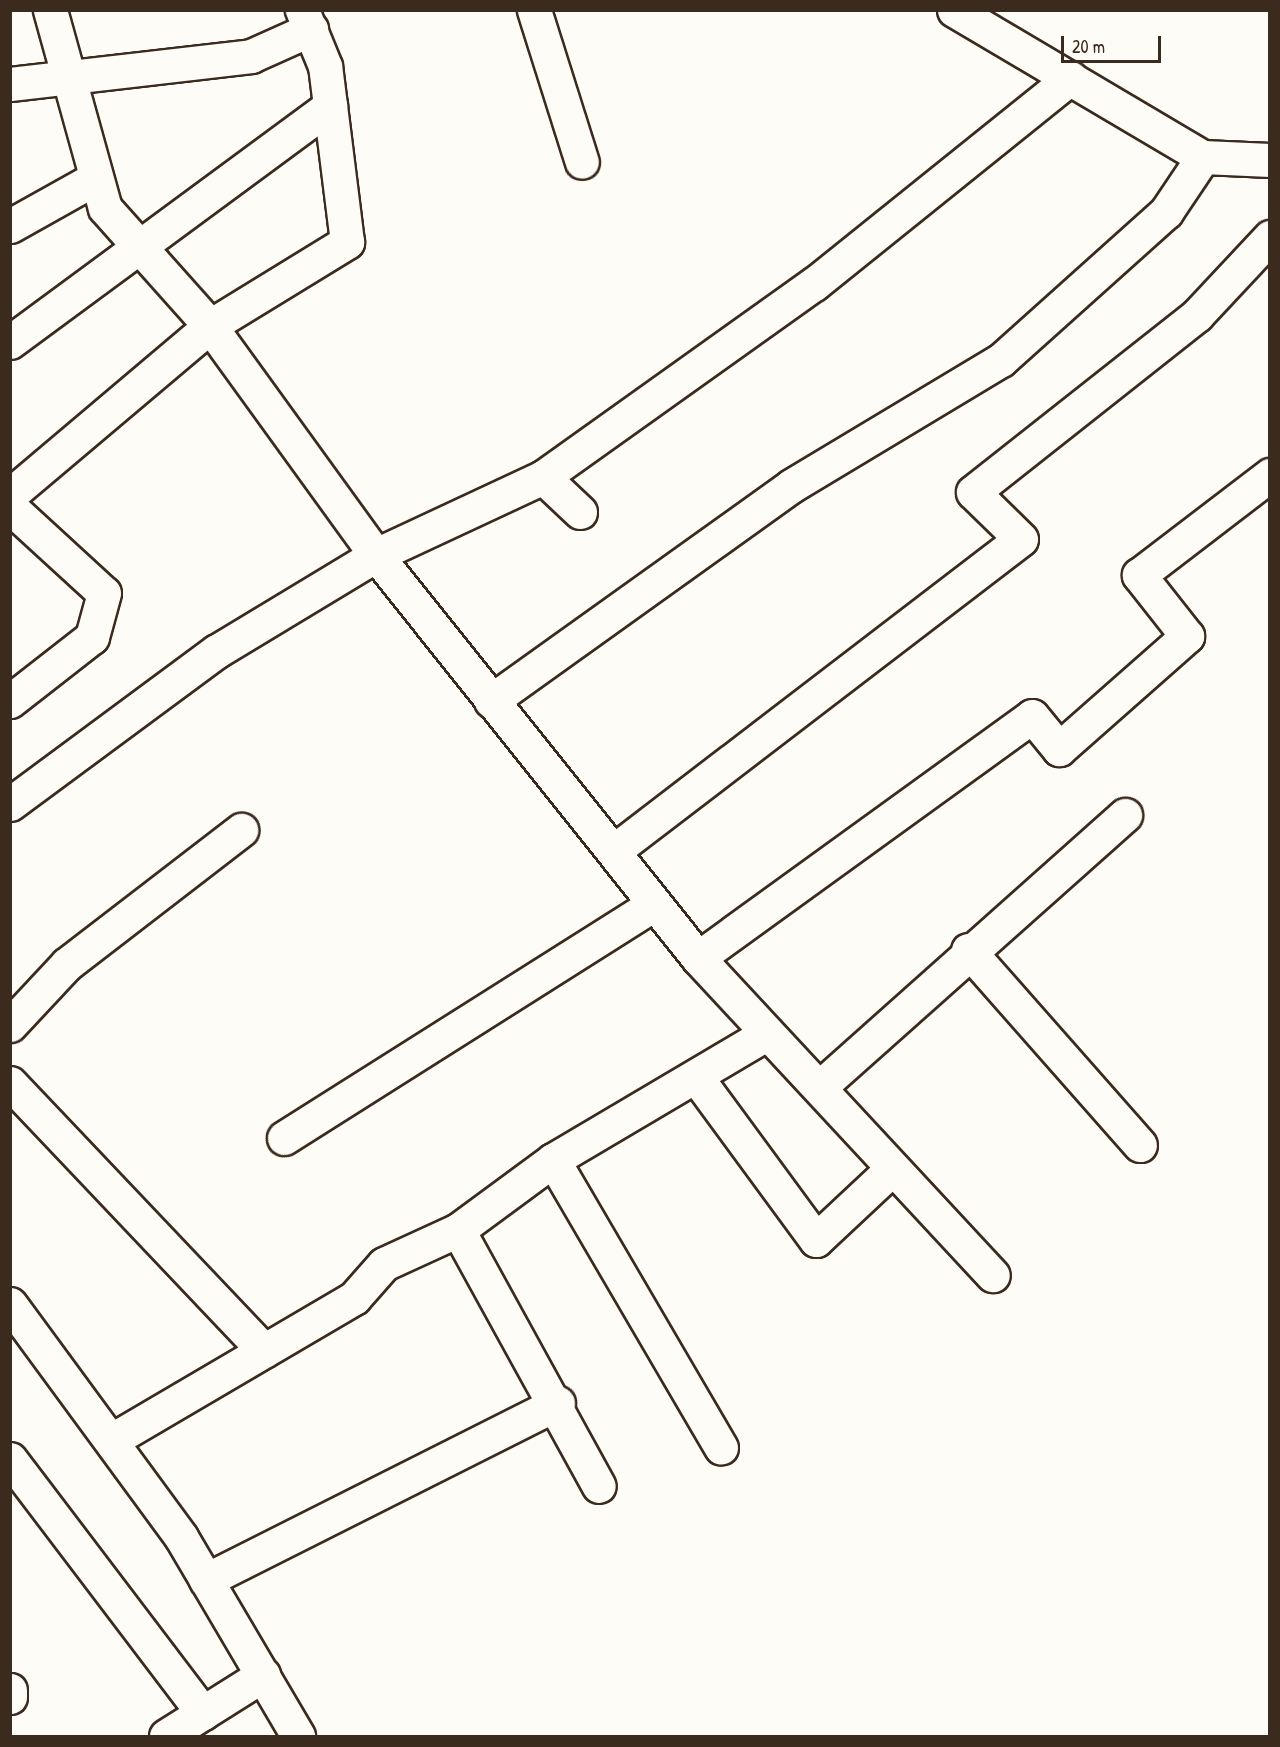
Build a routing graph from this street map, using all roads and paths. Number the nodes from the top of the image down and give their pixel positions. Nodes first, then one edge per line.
1 (50, 10) edge
2 (534, 10) edge
3 (958, 11) edge
4 (307, 20) edge
5 (68, 75) junction
6 (1070, 78) junction
7 (10, 84) edge
8 (330, 106) junction
9 (1203, 157) junction
10 (1269, 160) edge
11 (582, 162) dead end
12 (96, 178) junction
13 (10, 226) edge
14 (1269, 237) edge
15 (141, 248) junction
16 (210, 326) junction
17 (10, 342) edge
18 (1269, 474) edge
19 (543, 477) junction
20 (10, 495) edge
21 (10, 507) edge
22 (580, 512) dead end
23 (376, 555) junction
24 (10, 701) edge
25 (491, 701) junction
26 (10, 804) edge
27 (1125, 815) dead end
28 (241, 830) dead end
29 (615, 850) junction
30 (654, 904) junction
31 (968, 950) junction
32 (698, 958) junction
33 (10, 1025) edge
34 (766, 1034) junction
35 (697, 1078) junction
36 (10, 1083) edge
37 (822, 1085) junction
38 (284, 1138) dead end
39 (1140, 1145) dead end
40 (553, 1160) junction
41 (893, 1168) junction
42 (458, 1230) junction
43 (993, 1275) dead end
44 (10, 1304) edge
45 (264, 1351) junction
46 (558, 1403) junction
47 (112, 1440) junction
48 (721, 1447) dead end
49 (10, 1459) edge
50 (599, 1486) dead end
51 (206, 1580) junction
52 (263, 1676) junction
53 (10, 1690) edge
54 (10, 1697) edge
55 (203, 1713) junction
56 (166, 1737) edge
57 (298, 1737) edge

1 - 5 street
2 - 11 street
3 - 6 street
4 - 5 street
4 - 8 street
5 - 7 street
5 - 12 street
6 - 9 street
6 - 19 street
8 - 15 street
8 - 16 street
9 - 10 street
9 - 25 street
12 - 13 street
12 - 15 street
14 - 29 street
15 - 16 street
15 - 17 street
16 - 20 street
16 - 23 street
18 - 32 street
19 - 22 street
19 - 23 street
21 - 24 street
23 - 25 street
23 - 26 street
25 - 29 street
27 - 31 street
28 - 33 street
29 - 30 street
30 - 32 street
30 - 38 street
31 - 37 street
31 - 39 street
32 - 34 street
34 - 35 street
34 - 37 street
35 - 40 street
35 - 41 street
36 - 45 street
37 - 41 street
40 - 42 street
40 - 48 street
41 - 43 street
42 - 45 street
42 - 46 street
44 - 47 street
45 - 47 street
46 - 50 street
46 - 51 street
47 - 51 street
49 - 55 street
51 - 52 street
52 - 55 street
52 - 57 street
53 - 54 street
55 - 56 street

